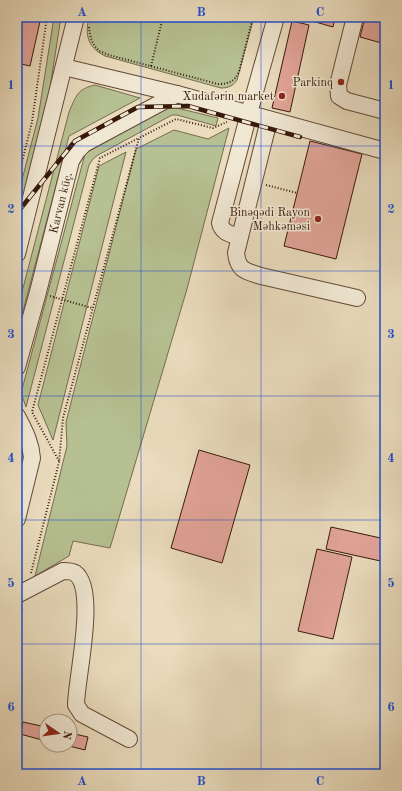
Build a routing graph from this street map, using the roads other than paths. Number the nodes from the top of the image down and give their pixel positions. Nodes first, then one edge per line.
1 (276, 17) edge
2 (356, 17) edge
3 (83, 20) edge
4 (64, 67) junction
5 (177, 94) junction
6 (385, 111) edge
7 (249, 113) junction
8 (269, 120) junction
9 (385, 152) edge
10 (239, 237) junction
11 (17, 254) edge
12 (357, 298) dead end
13 (17, 367) edge
14 (17, 416) edge
15 (17, 519) edge
16 (22, 592) edge
17 (129, 739) dead end

1 - 7 street
2 - 6 street
3 - 4 street
4 - 5 street
4 - 11 street
5 - 7 street
5 - 13 street, Karvan küç.
7 - 8 street
7 - 10 street
8 - 9 street
8 - 10 street
10 - 12 street
14 - 15 street
16 - 17 street

